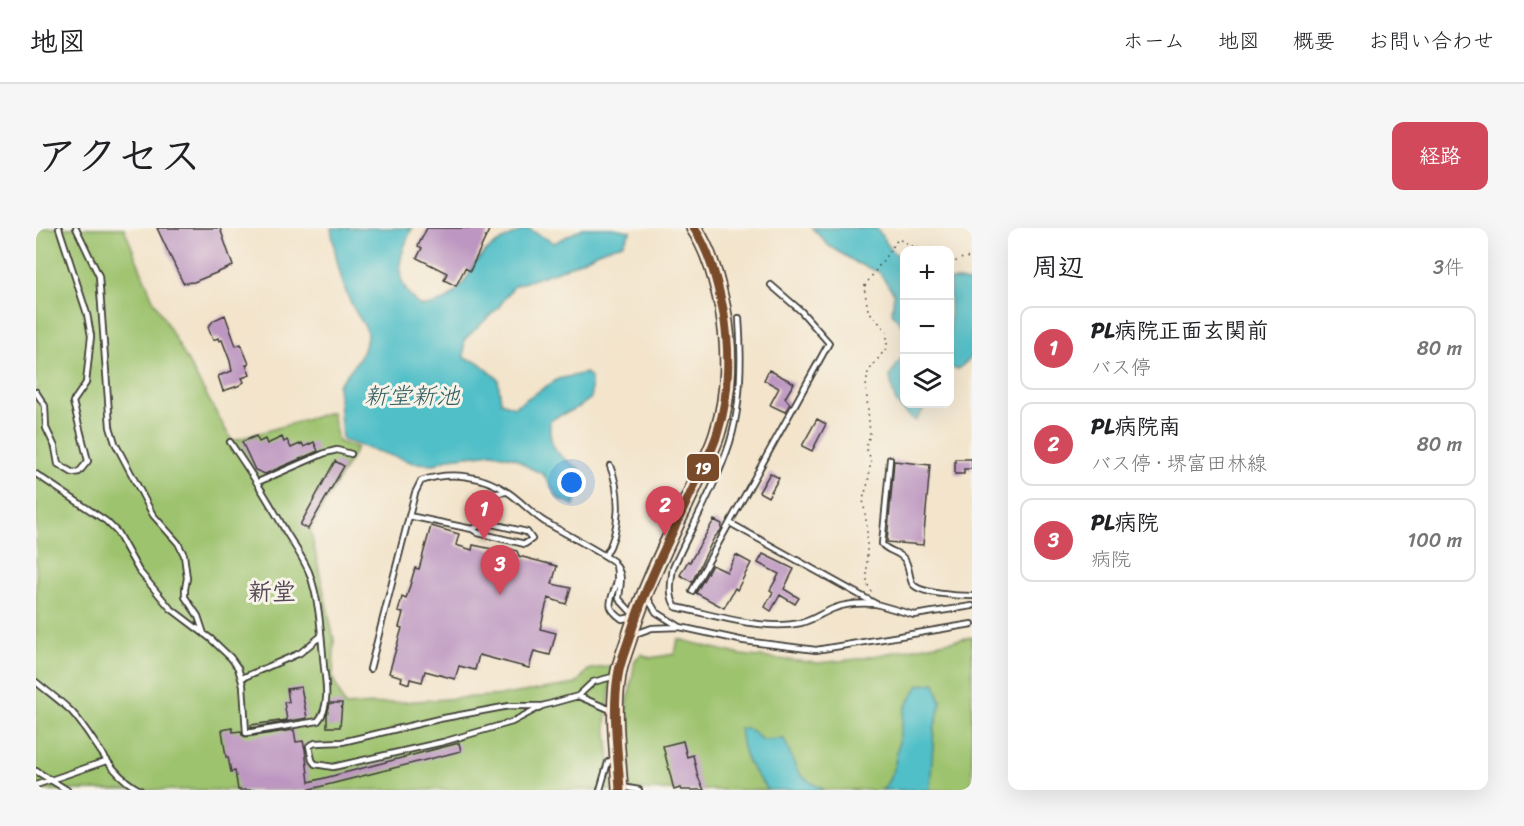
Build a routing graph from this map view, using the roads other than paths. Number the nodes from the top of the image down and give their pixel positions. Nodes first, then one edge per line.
1 (59, 228) edge
2 (76, 228) edge
3 (694, 228) edge
4 (771, 285) dead end
5 (740, 318) dead end
6 (36, 392) edge
7 (230, 442) dead end
8 (351, 454) dead end
9 (890, 459) dead end
10 (610, 466) dead end
11 (36, 474) edge
12 (258, 482) junction
13 (508, 492) junction
14 (409, 516) junction
15 (479, 521) junction
16 (730, 523) junction
17 (472, 530) junction
18 (605, 556) junction
19 (616, 565) junction
20 (692, 591) dead end
21 (645, 594) junction
22 (972, 597) edge
23 (876, 604) junction
24 (972, 606) edge
25 (636, 617) junction
26 (972, 624) edge
27 (680, 627) junction
28 (204, 634) junction
29 (321, 635) junction
30 (630, 635) junction
31 (370, 669) dead end
32 (618, 676) junction
33 (242, 678) junction
34 (36, 682) edge
35 (578, 696) junction
36 (542, 706) junction
37 (615, 711) junction
38 (618, 758) junction
39 (106, 761) junction
40 (36, 771) edge
41 (51, 779) junction
42 (36, 785) edge
43 (620, 788) edge
44 (67, 790) edge
45 (140, 790) edge
46 (600, 790) edge
47 (639, 790) edge

1 - 6 lane
2 - 28 lane
3 - 21 main road
4 - 16 lane
5 - 23 lane
7 - 12 lane
8 - 12 lane
9 - 22 lane
10 - 18 lane
11 - 28 lane
12 - 29 lane
13 - 14 lane
13 - 15 lane
13 - 18 lane
14 - 17 lane
14 - 31 lane
15 - 17 lane
15 - 17 lane
16 - 20 lane
16 - 23 lane
18 - 19 lane
19 - 25 lane
19 - 25 lane
21 - 25 main road
21 - 27 lane
23 - 24 lane
25 - 30 main road
26 - 27 lane
27 - 30 lane
28 - 33 lane
29 - 33 lane
29 - 33 lane
30 - 32 main road
32 - 35 lane
32 - 37 main road
34 - 39 lane
35 - 36 lane
35 - 37 lane
36 - 36 lane
37 - 38 main road
38 - 43 main road
38 - 46 lane
39 - 41 lane
39 - 45 lane
40 - 41 lane
41 - 42 lane
41 - 44 lane
43 - 47 lane

